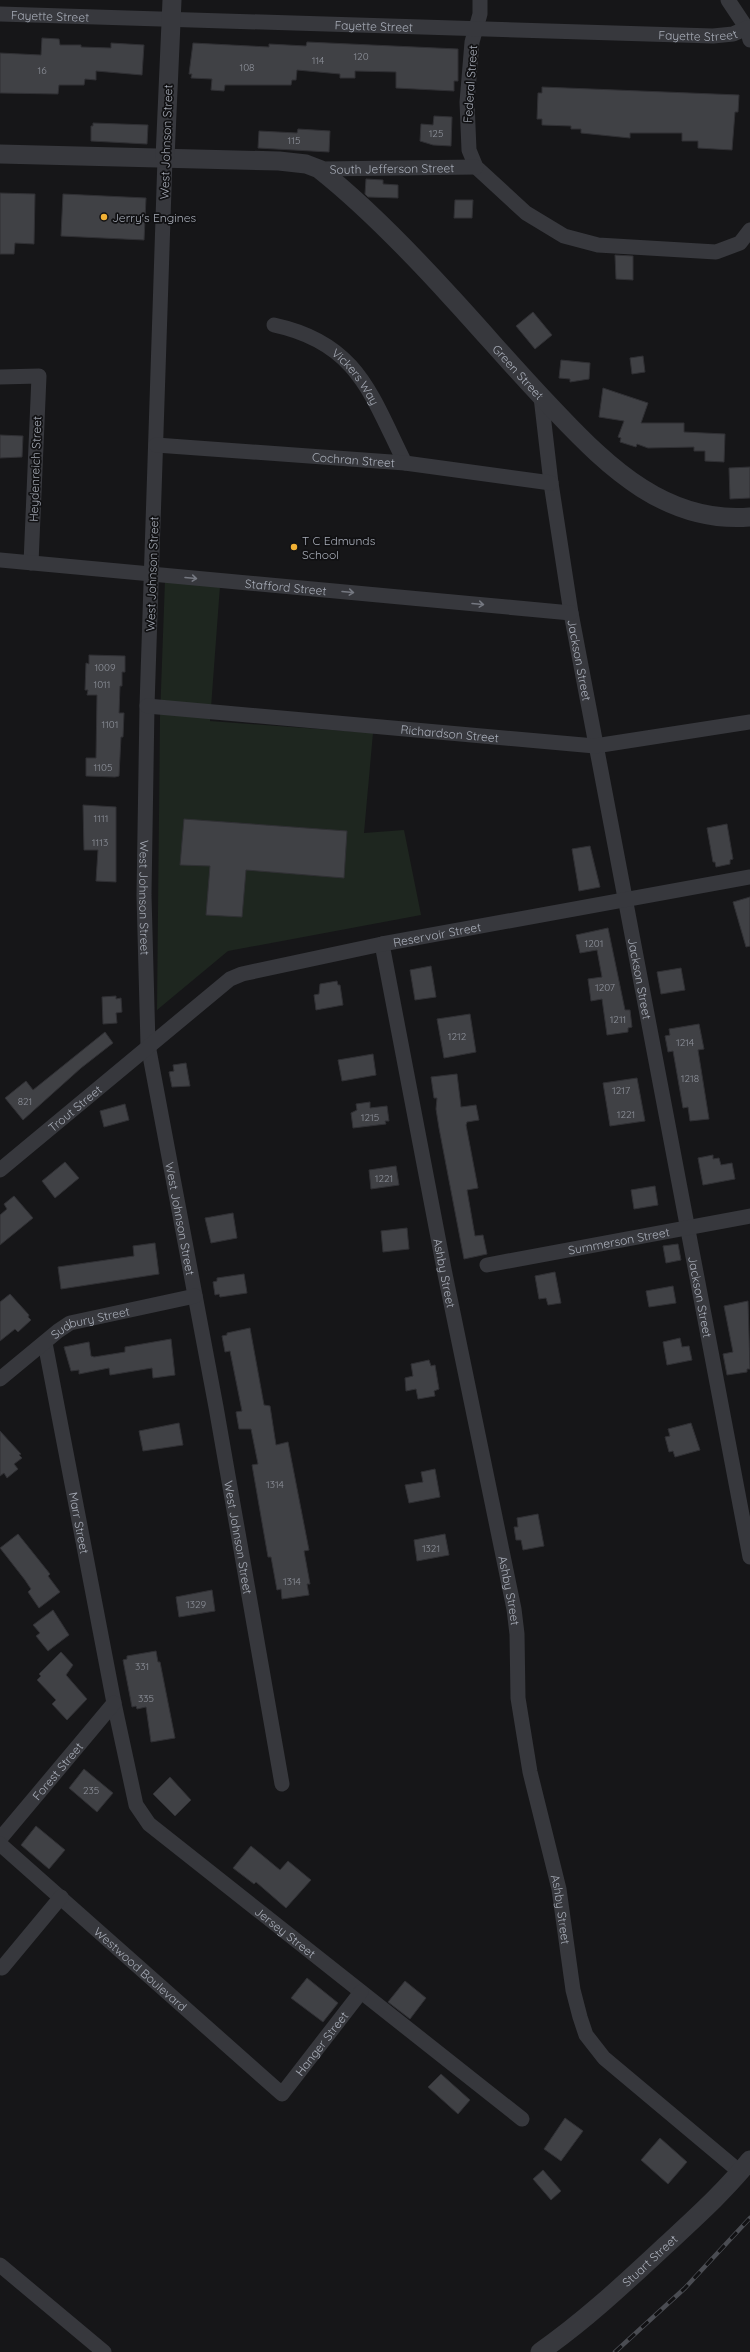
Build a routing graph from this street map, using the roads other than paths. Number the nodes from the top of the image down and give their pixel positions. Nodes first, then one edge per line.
1 (172, 0) edge
2 (480, 0) edge
3 (728, 0) edge
4 (0, 14) edge
5 (171, 19) junction
6 (476, 29) junction
7 (749, 34) edge
8 (0, 154) edge
9 (165, 158) junction
10 (476, 167) junction
11 (319, 169) junction
12 (750, 230) edge
13 (274, 325) dead end
14 (0, 377) edge
15 (541, 397) junction
16 (156, 445) junction
17 (405, 463) junction
18 (551, 483) junction
19 (750, 517) edge
20 (0, 560) edge
21 (31, 563) junction
22 (152, 574) junction
23 (571, 613) junction
24 (147, 706) junction
25 (750, 722) edge
26 (595, 746) junction
27 (750, 877) edge
28 (626, 899) junction
29 (382, 944) junction
30 (148, 1045) junction
31 (0, 1170) edge
32 (750, 1216) edge
33 (688, 1227) junction
34 (487, 1265) dead end
35 (195, 1296) junction
36 (44, 1343) junction
37 (0, 1379) edge
38 (750, 1557) edge
39 (114, 1703) junction
40 (282, 1784) dead end
41 (0, 1839) edge
42 (0, 1844) edge
43 (60, 1897) junction
44 (2, 1968) dead end
45 (361, 1992) junction
46 (282, 2094) joint
47 (522, 2119) dead end
48 (745, 2166) edge
49 (0, 2265) edge
50 (104, 2352) edge
51 (540, 2352) edge

1 - 5 street, West Johnson Street
2 - 6 street, Federal Street
3 - 7 street
4 - 5 street, Fayette Street
5 - 6 street, Fayette Street
5 - 9 street, West Johnson Street
6 - 7 street, Fayette Street
6 - 10 street, Federal Street
8 - 9 street, South Jefferson Street
9 - 11 street, South Jefferson Street
9 - 16 street, West Johnson Street
10 - 11 street, South Jefferson Street
10 - 12 street
11 - 15 street, Green Street
13 - 17 street, Vickers Way
14 - 21 street, Heydenreich Street
15 - 18 street, Jackson Street
15 - 19 street, Green Street
16 - 17 street, Cochran Street
16 - 22 street, West Johnson Street
17 - 18 street, Cochran Street
18 - 23 street, Jackson Street
20 - 21 street, Stafford Street
21 - 22 street, Stafford Street
22 -> 23 street, Stafford Street
22 - 24 street, West Johnson Street
23 - 26 street, Jackson Street
24 - 26 street, Richardson Street
24 - 30 street, West Johnson Street
25 - 26 street, Richardson Street
26 - 28 street, Jackson Street
27 - 28 street, Reservoir Street
28 - 29 street, Reservoir Street
28 - 33 street, Jackson Street
29 - 30 street, Reservoir Street
29 - 48 street, Ashby Street
30 - 31 street, Trout Street
30 - 35 street, West Johnson Street
32 - 33 street, Summerson Street
33 - 34 street, Summerson Street
33 - 38 street, Jackson Street
35 - 36 street, Sudbury Street
35 - 40 street, West Johnson Street
36 - 37 street, Sudbury Street
36 - 39 street, Marr Street
39 - 41 street, Forest Street
39 - 45 street, Jersey Street
42 - 43 street, Westwood Boulevard
43 - 44 street
43 - 46 street, Westwood Boulevard
45 - 46 street, Hanger Street
45 - 47 street, Jersey Street
48 - 51 street, Stuart Street
49 - 50 street

